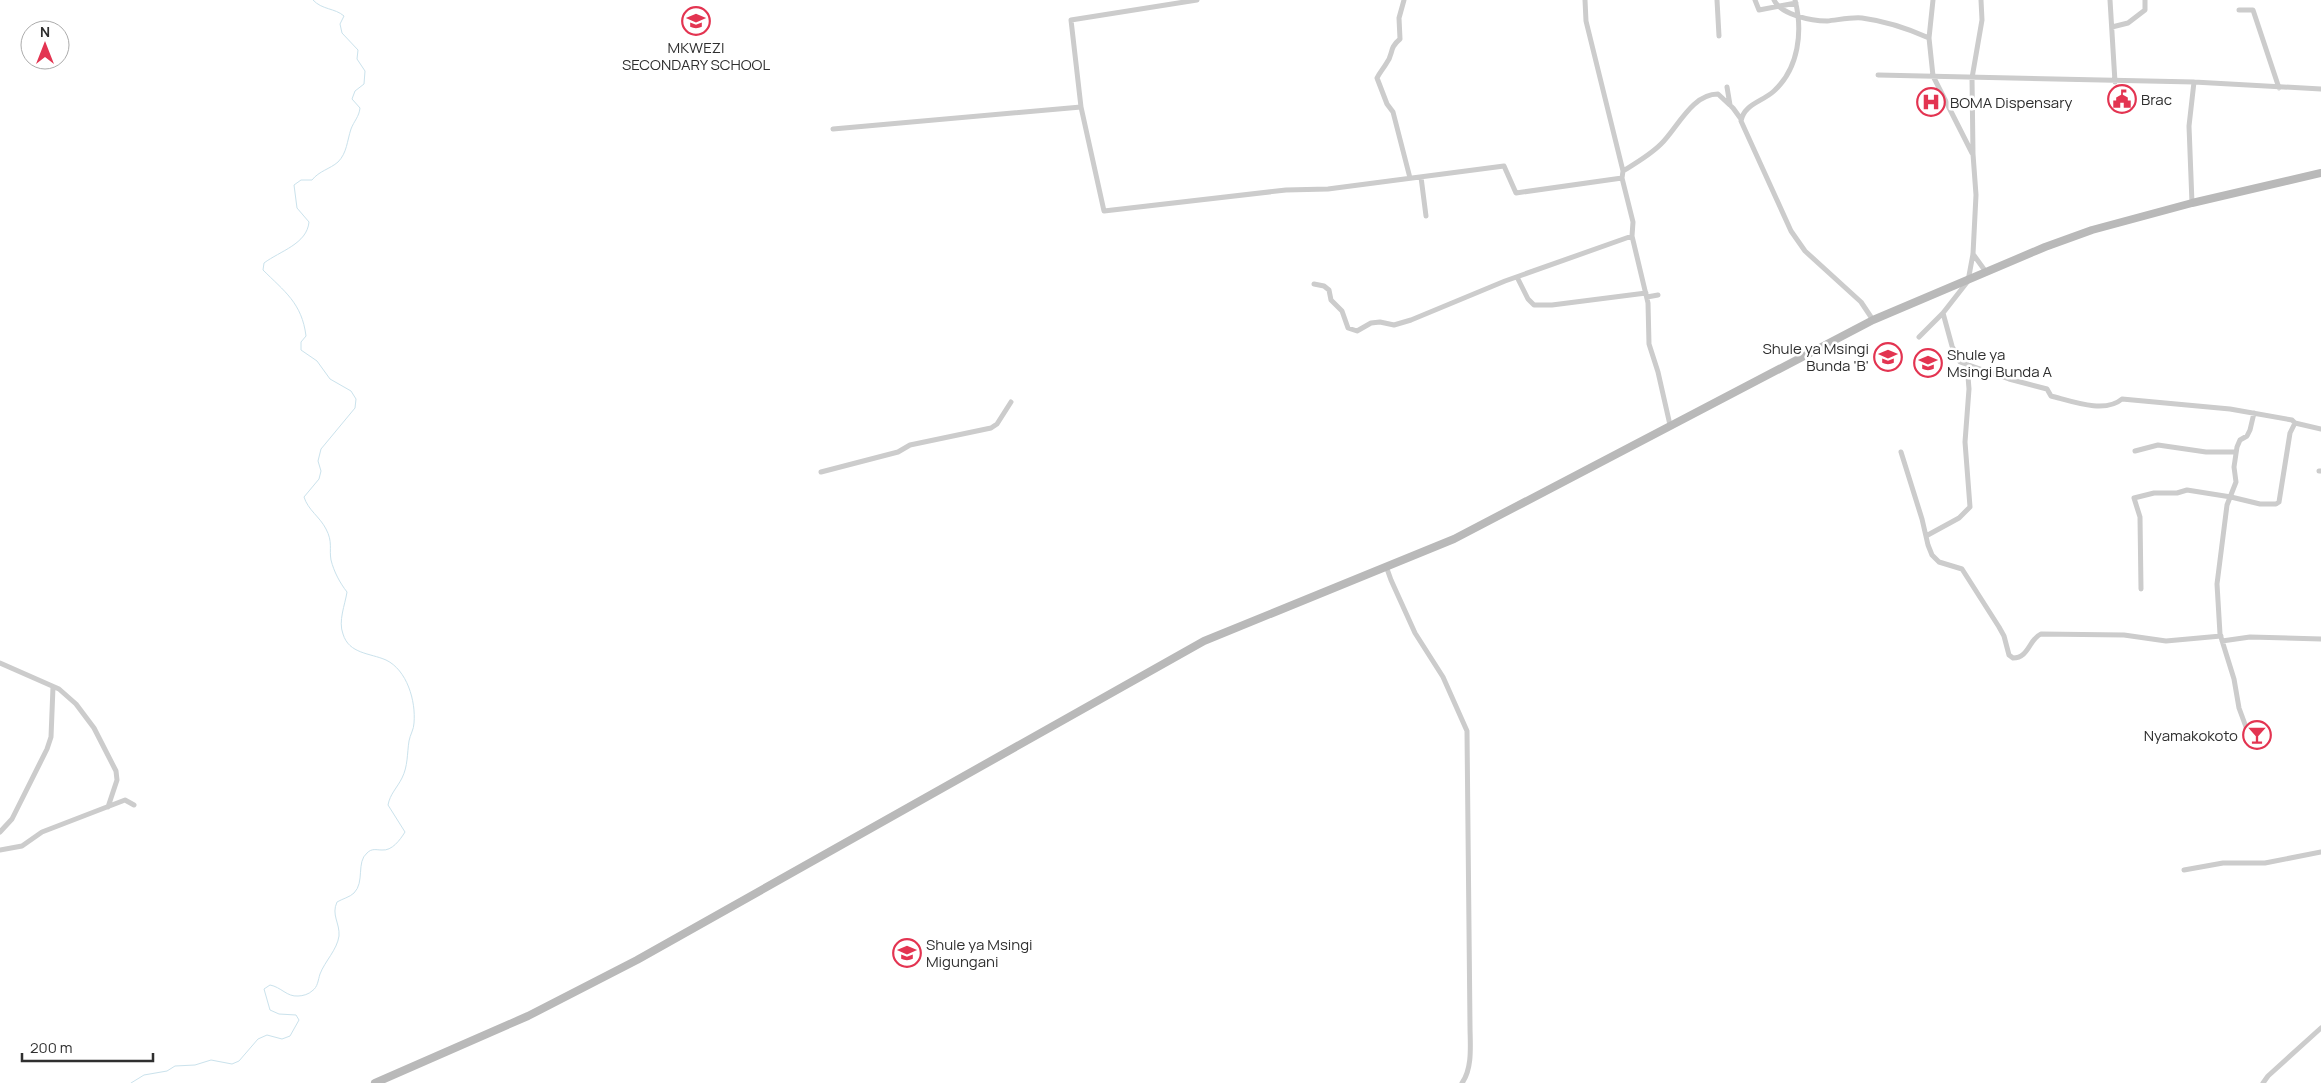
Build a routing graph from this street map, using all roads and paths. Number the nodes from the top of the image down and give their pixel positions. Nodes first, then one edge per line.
1 (1197, 0) edge
2 (1404, 0) edge
3 (1585, 0) edge
4 (1717, 0) edge
5 (1755, 0) edge
6 (1774, 0) edge
7 (1933, 0) edge
8 (1982, 0) edge
9 (2110, 0) edge
10 (2145, 0) edge
11 (1793, 2) edge
12 (1779, 6) junction
13 (2238, 10) dead end
14 (1798, 15) junction
15 (2112, 27) junction
16 (1719, 36) dead end
17 (1929, 38) junction
18 (1878, 75) dead end
19 (1934, 76) junction
20 (1972, 78) junction
21 (2115, 82) junction
22 (2194, 82) junction
23 (1727, 87) dead end
24 (2279, 88) junction
25 (2321, 89) edge
26 (1730, 105) junction
27 (1081, 107) junction
28 (1741, 119) junction
29 (833, 129) dead end
30 (1973, 154) junction
31 (1623, 171) junction
32 (2321, 173) edge
33 (1421, 177) junction
34 (1410, 178) junction
35 (1622, 178) junction
36 (2192, 203) junction
37 (1426, 216) dead end
38 (1632, 236) junction
39 (1973, 254) junction
40 (1986, 272) junction
41 (1517, 277) junction
42 (1968, 281) junction
43 (1314, 284) dead end
44 (1647, 295) junction
45 (1658, 295) dead end
46 (1943, 313) junction
47 (1873, 320) junction
48 (1919, 337) dead end
49 (1967, 364) junction
50 (1011, 402) dead end
51 (2254, 413) junction
52 (2295, 423) junction
53 (1670, 425) junction
54 (2321, 428) edge
55 (2135, 451) dead end
56 (1901, 452) dead end
57 (2236, 452) junction
58 (821, 472) dead end
59 (2232, 497) junction
60 (1926, 536) junction
61 (1386, 566) junction
62 (2141, 589) dead end
63 (2222, 639) junction
64 (2321, 639) edge
65 (0, 663) edge
66 (53, 687) junction
67 (2247, 735) dead end
68 (134, 805) dead end
69 (108, 807) junction
70 (0, 832) edge
71 (0, 850) edge
72 (2321, 852) edge
73 (2184, 870) dead end
74 (2321, 1028) edge
75 (375, 1083) edge
76 (1462, 1083) edge
77 (2263, 1083) edge

1 - 27 street
2 - 34 street
3 - 31 street
4 - 16 street
5 - 12 street
6 - 12 street
7 - 17 street
8 - 20 street
9 - 15 street
10 - 15 street
11 - 12 street
11 - 14 street
12 - 14 street
13 - 24 street
14 - 17 street
14 - 28 street
15 - 21 street
17 - 19 street
18 - 19 street
19 - 20 street
19 - 30 street
20 - 21 street
20 - 30 street
21 - 22 street
22 - 24 street
22 - 36 street
23 - 26 street
24 - 25 street
26 - 28 street
26 - 31 street
27 - 29 street
27 - 34 street
28 - 47 street
30 - 39 street
31 - 35 street
32 - 36 main road
33 - 34 street
33 - 35 street
33 - 37 street
35 - 38 street
36 - 40 main road
38 - 41 street
38 - 44 street
39 - 40 street
39 - 42 street
40 - 42 main road
41 - 43 street
41 - 44 street
42 - 46 street
42 - 47 main road
44 - 45 street
44 - 53 street
46 - 48 street
46 - 49 street
47 - 53 main road
49 - 51 street
49 - 60 street
50 - 58 street
51 - 52 street
51 - 57 street
52 - 54 street
52 - 59 street
53 - 61 main road
55 - 57 street
56 - 60 street
57 - 59 street
59 - 62 street
59 - 63 street
60 - 63 street
61 - 75 main road
61 - 76 street
63 - 64 street
63 - 67 street
65 - 66 street
66 - 69 street
66 - 70 street
68 - 69 street
69 - 71 street
72 - 73 street
74 - 77 street

